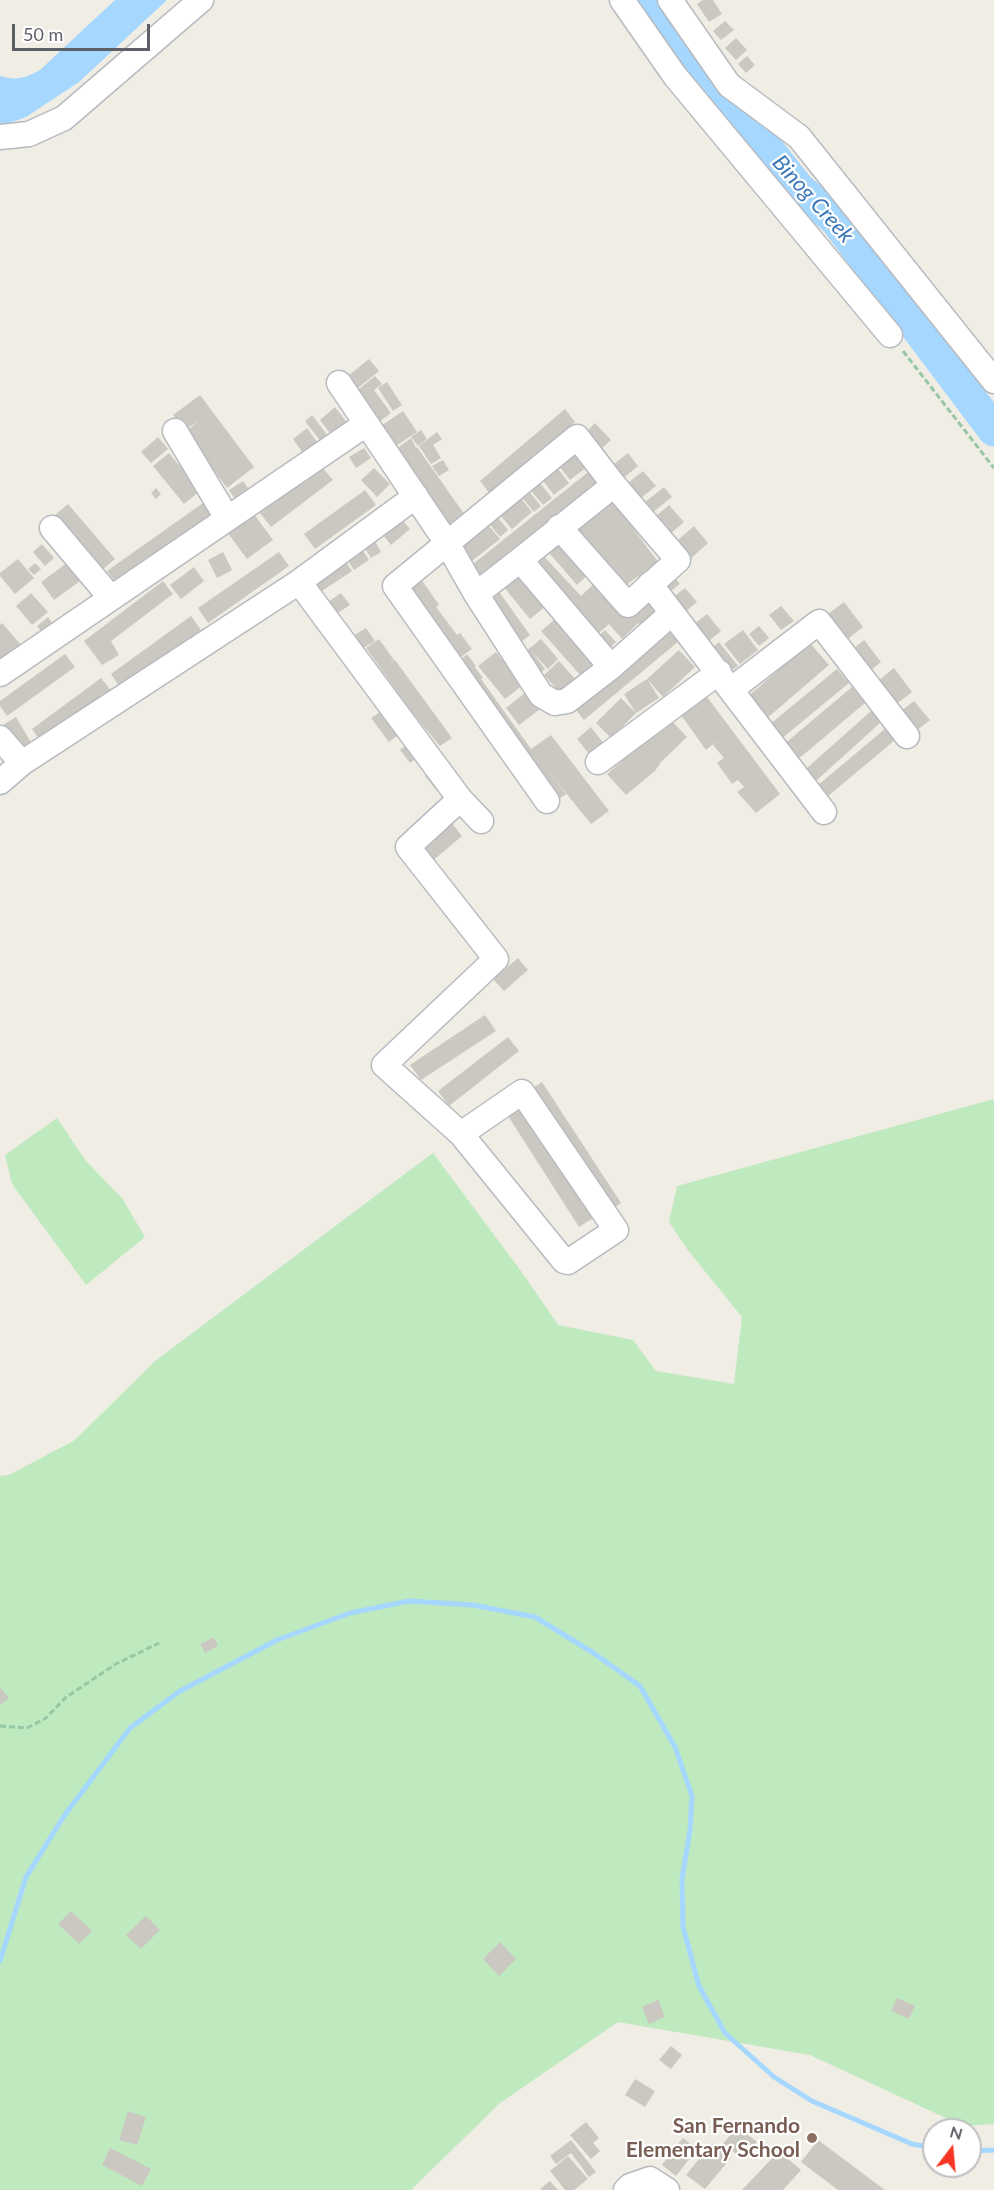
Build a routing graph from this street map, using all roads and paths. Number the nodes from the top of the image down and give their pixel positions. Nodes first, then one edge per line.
1 (201, 0) edge
2 (622, 0) edge
3 (670, 0) edge
4 (0, 137) edge
5 (890, 335) joint
6 (994, 381) edge
7 (339, 383) dead end
8 (366, 424) junction
9 (175, 431) dead end
10 (994, 468) edge
11 (614, 485) junction
12 (416, 496) junction
13 (227, 518) junction
14 (559, 527) junction
15 (52, 528) dead end
16 (447, 543) junction
17 (521, 561) junction
18 (298, 582) junction
19 (650, 584) junction
20 (476, 594) junction
21 (111, 598) junction
22 (671, 614) junction
23 (611, 667) junction
24 (0, 674) edge
25 (725, 681) junction
26 (906, 736) dead end
27 (0, 738) edge
28 (598, 762) dead end
29 (22, 763) junction
30 (0, 782) edge
31 (460, 800) junction
32 (547, 801) dead end
33 (824, 812) dead end
34 (481, 820) dead end
35 (461, 1134) junction
36 (159, 1643) dead end
37 (0, 1726) edge
38 (659, 2185) edge
39 (626, 2190) edge

1 - 4 street
2 - 5 street
3 - 6 street
5 - 10 path
7 - 8 street
8 - 12 street
8 - 13 street
9 - 13 street
11 - 14 street
11 - 16 street
11 - 19 street
12 - 16 street
12 - 18 street
13 - 21 street
14 - 17 street
14 - 19 street
15 - 21 street
16 - 20 street
16 - 32 street
17 - 20 street
17 - 23 street
18 - 29 street
18 - 31 street
19 - 22 street
20 - 23 street
21 - 24 street
22 - 23 street
22 - 25 street
25 - 26 street
25 - 28 street
25 - 33 street
27 - 29 street
29 - 30 street
31 - 34 street
31 - 35 street
35 - 35 street
36 - 37 path
38 - 39 street

